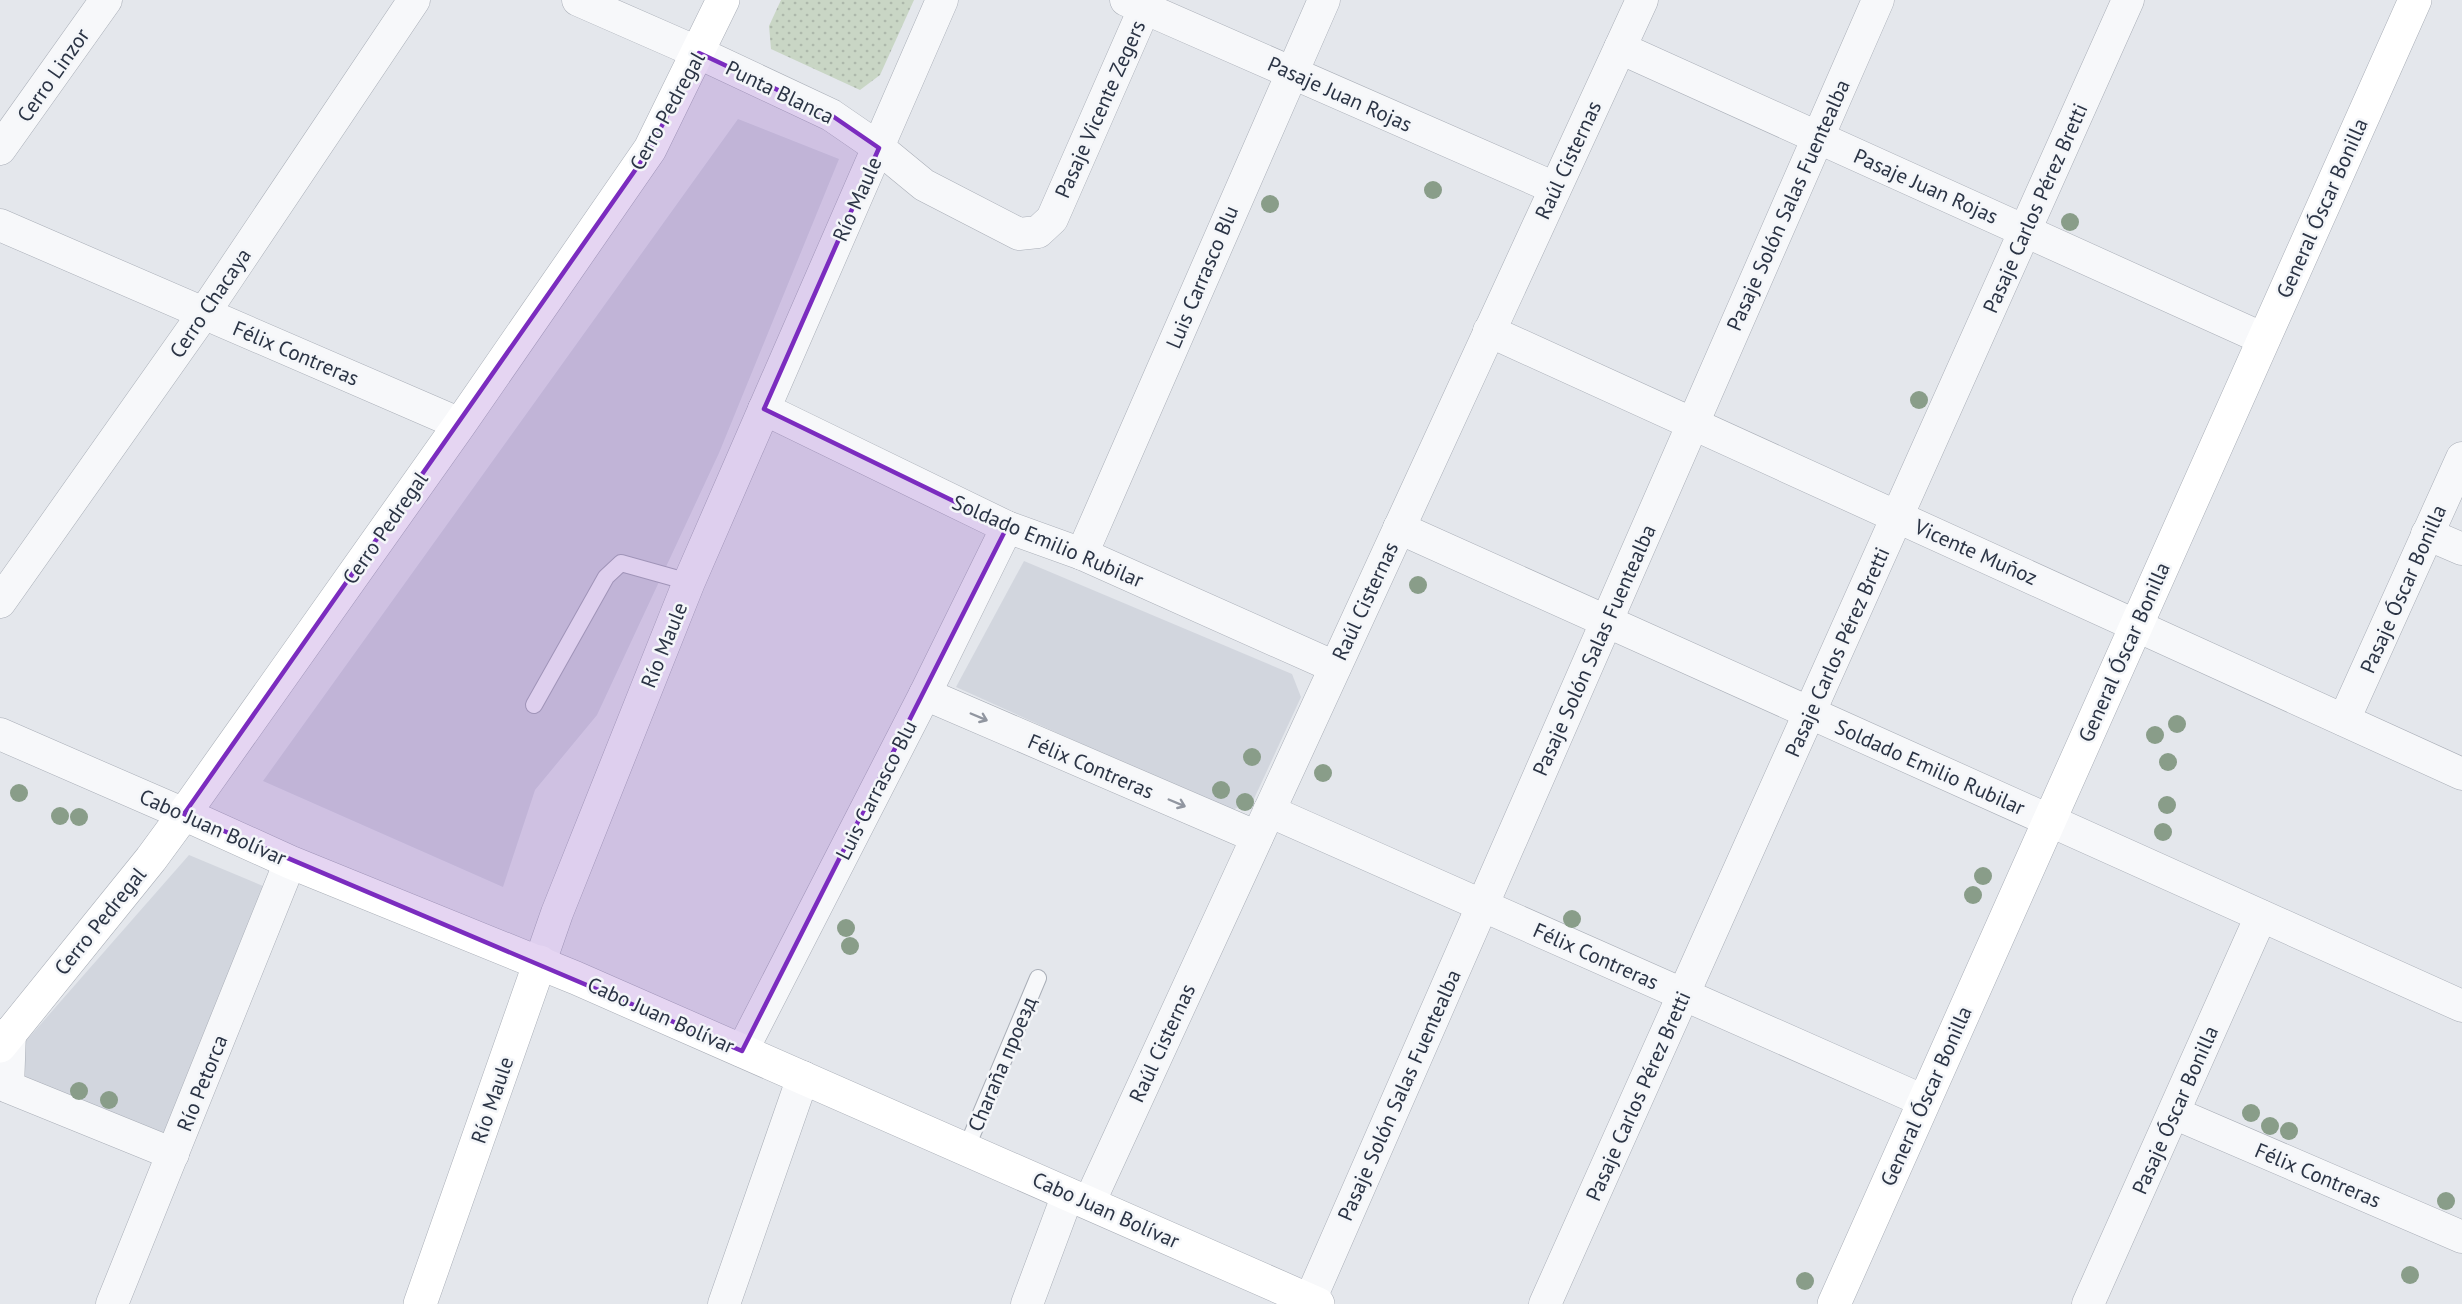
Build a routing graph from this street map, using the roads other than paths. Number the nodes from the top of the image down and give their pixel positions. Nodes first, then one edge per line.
1 (105, 0) edge
2 (414, 0) edge
3 (578, 0) edge
4 (723, 0) edge
5 (942, 0) edge
6 (1324, 0) edge
7 (1642, 0) edge
8 (1878, 0) edge
9 (2128, 0) edge
10 (2415, 0) edge
11 (1139, 3) edge
12 (1620, 48) junction
13 (699, 53) junction
14 (1291, 72) junction
15 (1818, 137) junction
16 (879, 148) junction
17 (0, 149) edge
18 (1555, 188) junction
19 (1052, 219) joint
20 (0, 225) edge
21 (2025, 231) junction
22 (204, 313) junction
23 (1489, 331) junction
24 (2264, 339) junction
25 (764, 409) junction
26 (1693, 423) junction
27 (460, 424) junction
28 (2462, 458) edge
29 (1898, 517) junction
30 (1007, 526) junction
31 (1399, 528) junction
32 (2427, 534) junction
33 (2462, 549) edge
34 (1082, 554) junction
35 (689, 582) junction
36 (0, 602) edge
37 (1606, 621) junction
38 (2136, 625) junction
39 (1335, 667) junction
40 (925, 694) junction
41 (534, 705) dead end
42 (1809, 713) junction
43 (2344, 720) junction
44 (0, 734) edge
45 (2462, 774) edge
46 (184, 814) junction
47 (2049, 821) junction
48 (1263, 824) junction
49 (290, 862) junction
50 (1482, 905) junction
51 (2261, 916) junction
52 (540, 962) junction
53 (1038, 978) dead end
54 (1683, 995) junction
55 (2462, 1006) edge
56 (4, 1038) edge
57 (742, 1051) junction
58 (803, 1077) junction
59 (1924, 1101) junction
60 (2174, 1113) junction
61 (966, 1149) junction
62 (173, 1154) junction
63 (1078, 1198) junction
64 (2462, 1237) edge
65 (1298, 1299) edge
66 (112, 1304) edge
67 (420, 1304) edge
68 (724, 1304) edge
69 (1028, 1304) edge
70 (1545, 1304) edge
71 (1834, 1304) edge
72 (2088, 1304) edge

1 - 17 street, Cerro Linzor
2 - 22 street, Cerro Chacaya
3 - 13 street, Punta Blanca
4 - 13 street, Cerro Pedregal
5 - 16 street, Río Maule
6 - 14 street, Luis Carrasco Blu
7 - 12 street, Raúl Cisternas
8 - 15 street, Pasaje Solón Salas Fuentealba
9 - 21 street, Pasaje Carlos Pérez Bretti
10 - 24 street, General Óscar Bonilla
11 - 14 street, Pasaje Juan Rojas
11 - 19 street, Pasaje Vicente Zegers
12 - 15 street, Pasaje Juan Rojas
12 - 18 street, Raúl Cisternas
13 - 16 street, Punta Blanca
13 - 27 street, Cerro Pedregal
14 - 18 street, Pasaje Juan Rojas
14 - 34 street, Luis Carrasco Blu
15 - 21 street, Pasaje Juan Rojas
15 - 26 street, Pasaje Solón Salas Fuentealba
16 - 19 street, Punta Blanca
16 - 25 street, Río Maule
18 - 23 street, Raúl Cisternas
20 - 22 street, Félix Contreras
21 - 24 street, Pasaje Juan Rojas
21 - 29 street, Pasaje Carlos Pérez Bretti
22 - 27 street, Félix Contreras
22 - 36 street, Cerro Chacaya
23 - 26 street, Vicente Muñoz
23 - 31 street, Raúl Cisternas
24 - 38 street, General Óscar Bonilla
25 - 30 street, Soldado Emilio Rubilar
25 - 35 street, Río Maule
26 - 29 street, Vicente Muñoz
26 - 37 street, Pasaje Solón Salas Fuentealba
27 - 46 street, Cerro Pedregal
28 - 32 street, Pasaje Óscar Bonilla
29 - 38 street, Vicente Muñoz
29 - 42 street, Pasaje Carlos Pérez Bretti
30 - 34 street, Soldado Emilio Rubilar
30 - 40 street, Luis Carrasco Blu
31 - 37 street, Soldado Emilio Rubilar
31 - 39 street, Raúl Cisternas
32 - 33 street
32 - 43 street, Pasaje Óscar Bonilla
34 - 39 street, Soldado Emilio Rubilar
35 - 41 lane
35 - 52 street, Río Maule
37 - 42 street, Soldado Emilio Rubilar
37 - 50 street, Pasaje Solón Salas Fuentealba
38 - 43 street, Vicente Muñoz
38 - 47 street, General Óscar Bonilla
39 - 48 street, Raúl Cisternas
40 -> 48 street, Félix Contreras
40 - 57 street, Luis Carrasco Blu
42 - 47 street, Soldado Emilio Rubilar
42 - 54 street, Pasaje Carlos Pérez Bretti
43 - 45 street, Vicente Muñoz
44 - 46 street, Cabo Juan Bolívar
46 - 49 street, Cabo Juan Bolívar
46 - 56 street, Cerro Pedregal
47 - 51 street, Soldado Emilio Rubilar
47 - 59 street, General Óscar Bonilla
48 - 50 street, Félix Contreras
48 - 63 street, Raúl Cisternas
49 - 52 street, Cabo Juan Bolívar
49 - 62 street, Río Petorca
50 - 54 street, Félix Contreras
50 - 65 street, Pasaje Solón Salas Fuentealba
51 - 55 street, Soldado Emilio Rubilar
51 - 60 street, Pasaje Óscar Bonilla
52 - 57 street, Cabo Juan Bolívar
52 - 67 street, Río Maule
53 - 61 lane, Charaña проезд
54 - 59 street, Félix Contreras
54 - 70 street, Pasaje Carlos Pérez Bretti
56 - 62 street
57 - 58 street, Cabo Juan Bolívar
58 - 61 street, Cabo Juan Bolívar
58 - 68 street
59 - 71 street, General Óscar Bonilla
60 - 64 street, Félix Contreras
60 - 72 street, Pasaje Óscar Bonilla
61 - 63 street, Cabo Juan Bolívar
62 - 66 street, Río Petorca
63 - 65 street, Cabo Juan Bolívar
63 - 69 street, Raúl Cisternas

